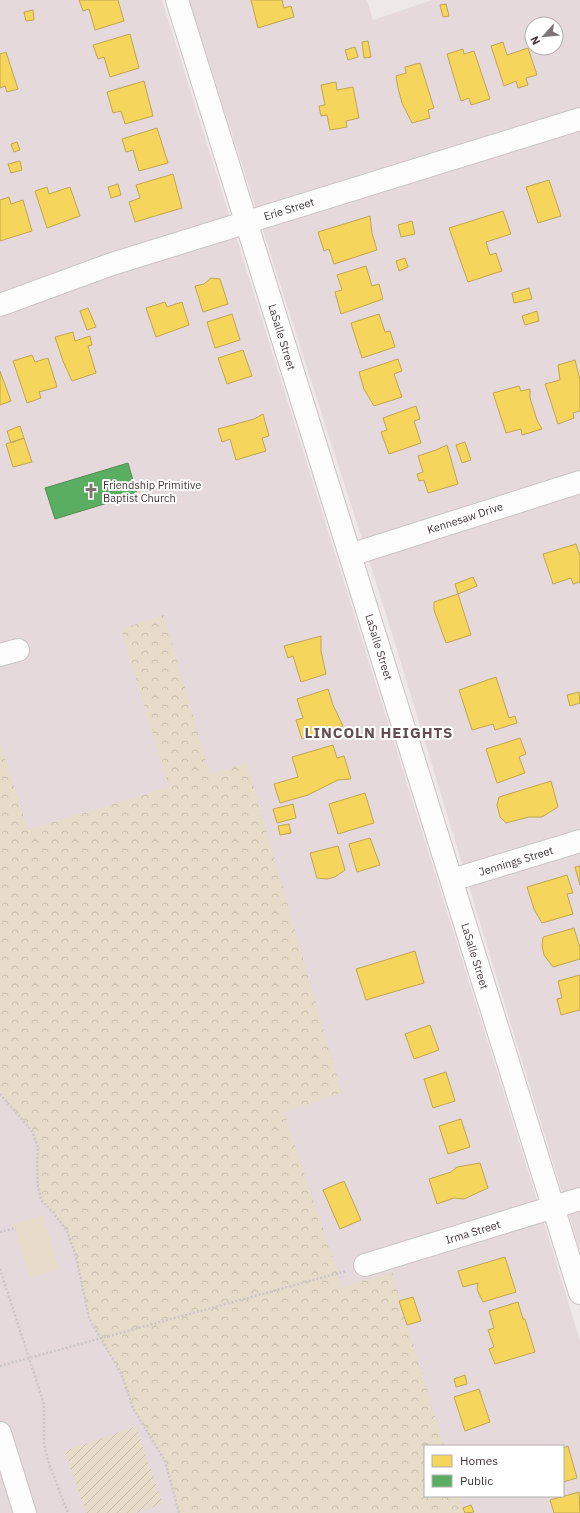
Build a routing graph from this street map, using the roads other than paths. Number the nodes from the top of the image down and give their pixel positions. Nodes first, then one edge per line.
1 (177, 0) edge
2 (580, 119) edge
3 (246, 223) junction
4 (0, 305) edge
5 (580, 482) edge
6 (350, 555) junction
7 (580, 841) edge
8 (452, 880) junction
9 (580, 1199) edge
10 (553, 1207) junction
11 (365, 1265) road end
12 (580, 1293) edge
13 (0, 1433) edge
14 (25, 1513) edge

1 - 3 street, LaSalle Street
2 - 3 street, Erie Street
3 - 4 street, Erie Street
3 - 6 street, LaSalle Street
5 - 6 street, Kennesaw Drive
6 - 8 street, LaSalle Street
7 - 8 street, Jennings Street
8 - 10 street, LaSalle Street
9 - 10 street, Irma Street
10 - 11 street, Irma Street
10 - 12 street, LaSalle Street
13 - 14 street

